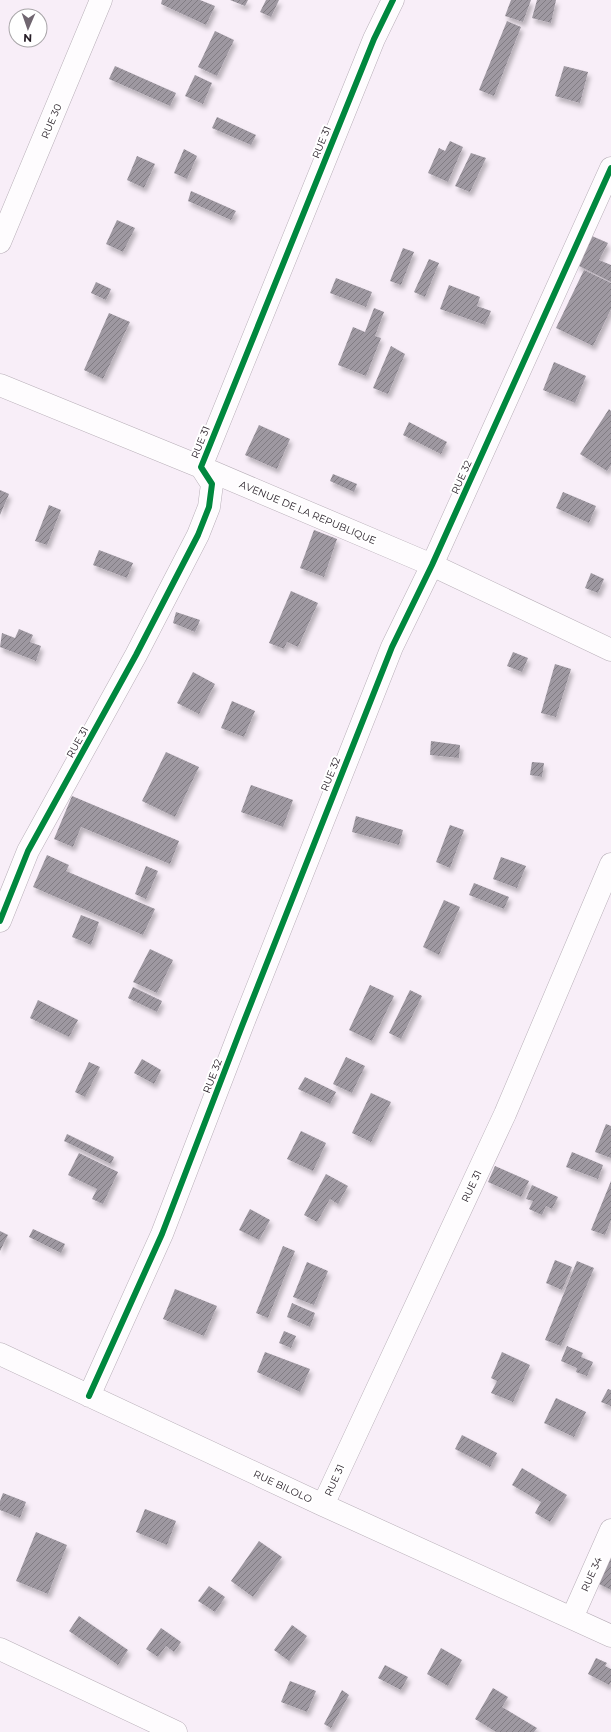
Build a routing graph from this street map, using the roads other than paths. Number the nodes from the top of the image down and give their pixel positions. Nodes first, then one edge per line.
1 (101, 0) edge
2 (393, 0) edge
3 (611, 168) edge
4 (0, 242) edge
5 (0, 385) edge
6 (201, 467) junction
7 (432, 565) junction
8 (611, 650) edge
9 (611, 864) edge
10 (0, 921) edge
11 (0, 1354) edge
12 (89, 1396) junction
13 (323, 1505) junction
14 (611, 1530) edge
15 (572, 1618) junction
16 (611, 1636) edge
17 (0, 1649) edge
18 (176, 1732) edge

1 - 4 street, RUE 30
2 - 6 street, RUE 31
3 - 7 street, RUE 32
5 - 6 street, AVENUE DE LA REPUBLIQUE
6 - 7 street, AVENUE DE LA REPUBLIQUE
6 - 10 street, RUE 31
7 - 8 street, AVENUE DE LA REPUBLIQUE
7 - 12 street, RUE 32
9 - 13 street, RUE 31
11 - 12 street, RUE BILOLO
12 - 13 street, RUE BILOLO
13 - 15 street, RUE BILOLO
14 - 15 street, RUE 34
15 - 16 street, RUE BILOLO
17 - 18 street

